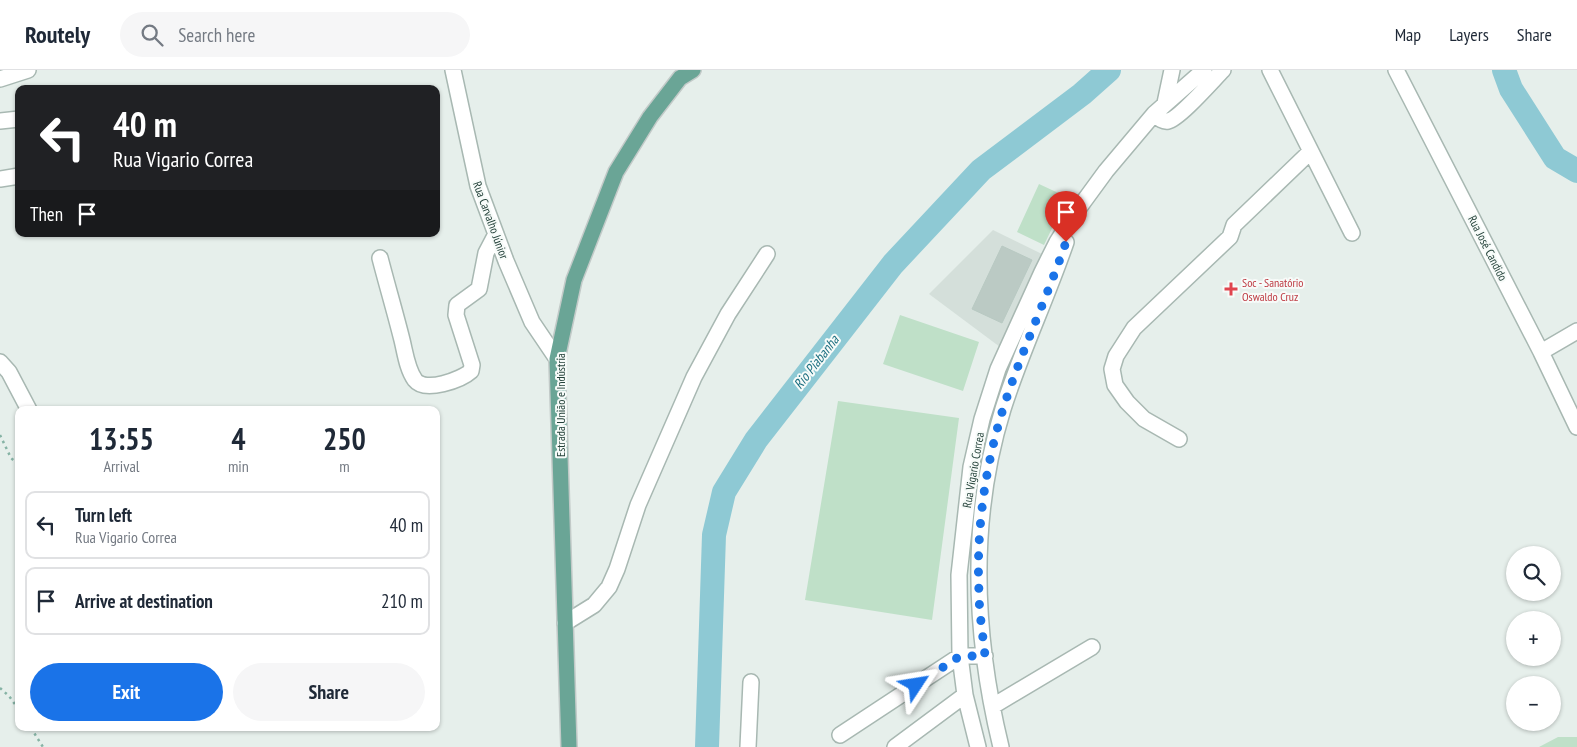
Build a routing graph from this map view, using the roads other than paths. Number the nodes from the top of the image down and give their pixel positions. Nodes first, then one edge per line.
1 (28, 70) edge
2 (453, 70) edge
3 (693, 70) edge
4 (1172, 70) edge
5 (1184, 70) edge
6 (1203, 70) edge
7 (1223, 70) edge
8 (1270, 70) edge
9 (1396, 70) edge
10 (0, 79) edge
11 (1165, 103) junction
12 (1154, 114) junction
13 (15, 120) edge
14 (0, 122) edge
15 (1310, 152) junction
16 (15, 177) edge
17 (0, 179) edge
18 (1076, 212) junction
19 (1352, 233) dead end
20 (496, 234) junction
21 (767, 254) dead end
22 (380, 258) dead end
23 (1577, 332) edge
24 (1541, 352) junction
25 (557, 359) junction
26 (0, 362) edge
27 (989, 399) junction
28 (27, 406) edge
29 (1003, 408) junction
30 (1577, 427) edge
31 (1179, 439) dead end
32 (565, 622) junction
33 (1092, 647) dead end
34 (960, 656) junction
35 (985, 656) junction
36 (751, 682) dead end
37 (965, 695) junction
38 (993, 706) junction
39 (840, 735) dead end
40 (569, 747) edge
41 (748, 747) edge
42 (894, 747) edge
43 (978, 747) edge
44 (1002, 747) edge

1 - 10 street
2 - 20 street, Rua Carvalho Júnior
3 - 25 main road, Estrada União e Indústria
4 - 11 street
5 - 6 street
6 - 11 street, Rua Vigario Correa
7 - 12 street
8 - 15 street
9 - 24 street, Rua José Candido
11 - 12 street, Rua Vigario Correa
12 - 18 street, Rua Vigario Correa
13 - 14 street
15 - 19 street
15 - 31 street
16 - 17 street
18 - 27 street, Rua Vigario Correa
18 - 29 street, Rua Vigario Correa
20 - 22 street
20 - 25 street, Rua Carvalho Júnior
21 - 32 street
23 - 24 street
24 - 30 street, Rua José Candido
25 - 32 main road, Estrada União e Indústria
26 - 28 street
27 - 29 street
27 - 34 street, Rua Vigario Correa
29 - 35 street, Rua Vigario Correa
32 - 40 main road, Estrada União e Indústria
33 - 38 street
34 - 35 street
34 - 37 street, Rua Vigario Correa
34 - 39 street
35 - 38 street, Rua Vigario Correa
36 - 41 street
37 - 42 street
37 - 43 street, Rua Vigario Correa
38 - 44 street, Rua Vigario Correa

